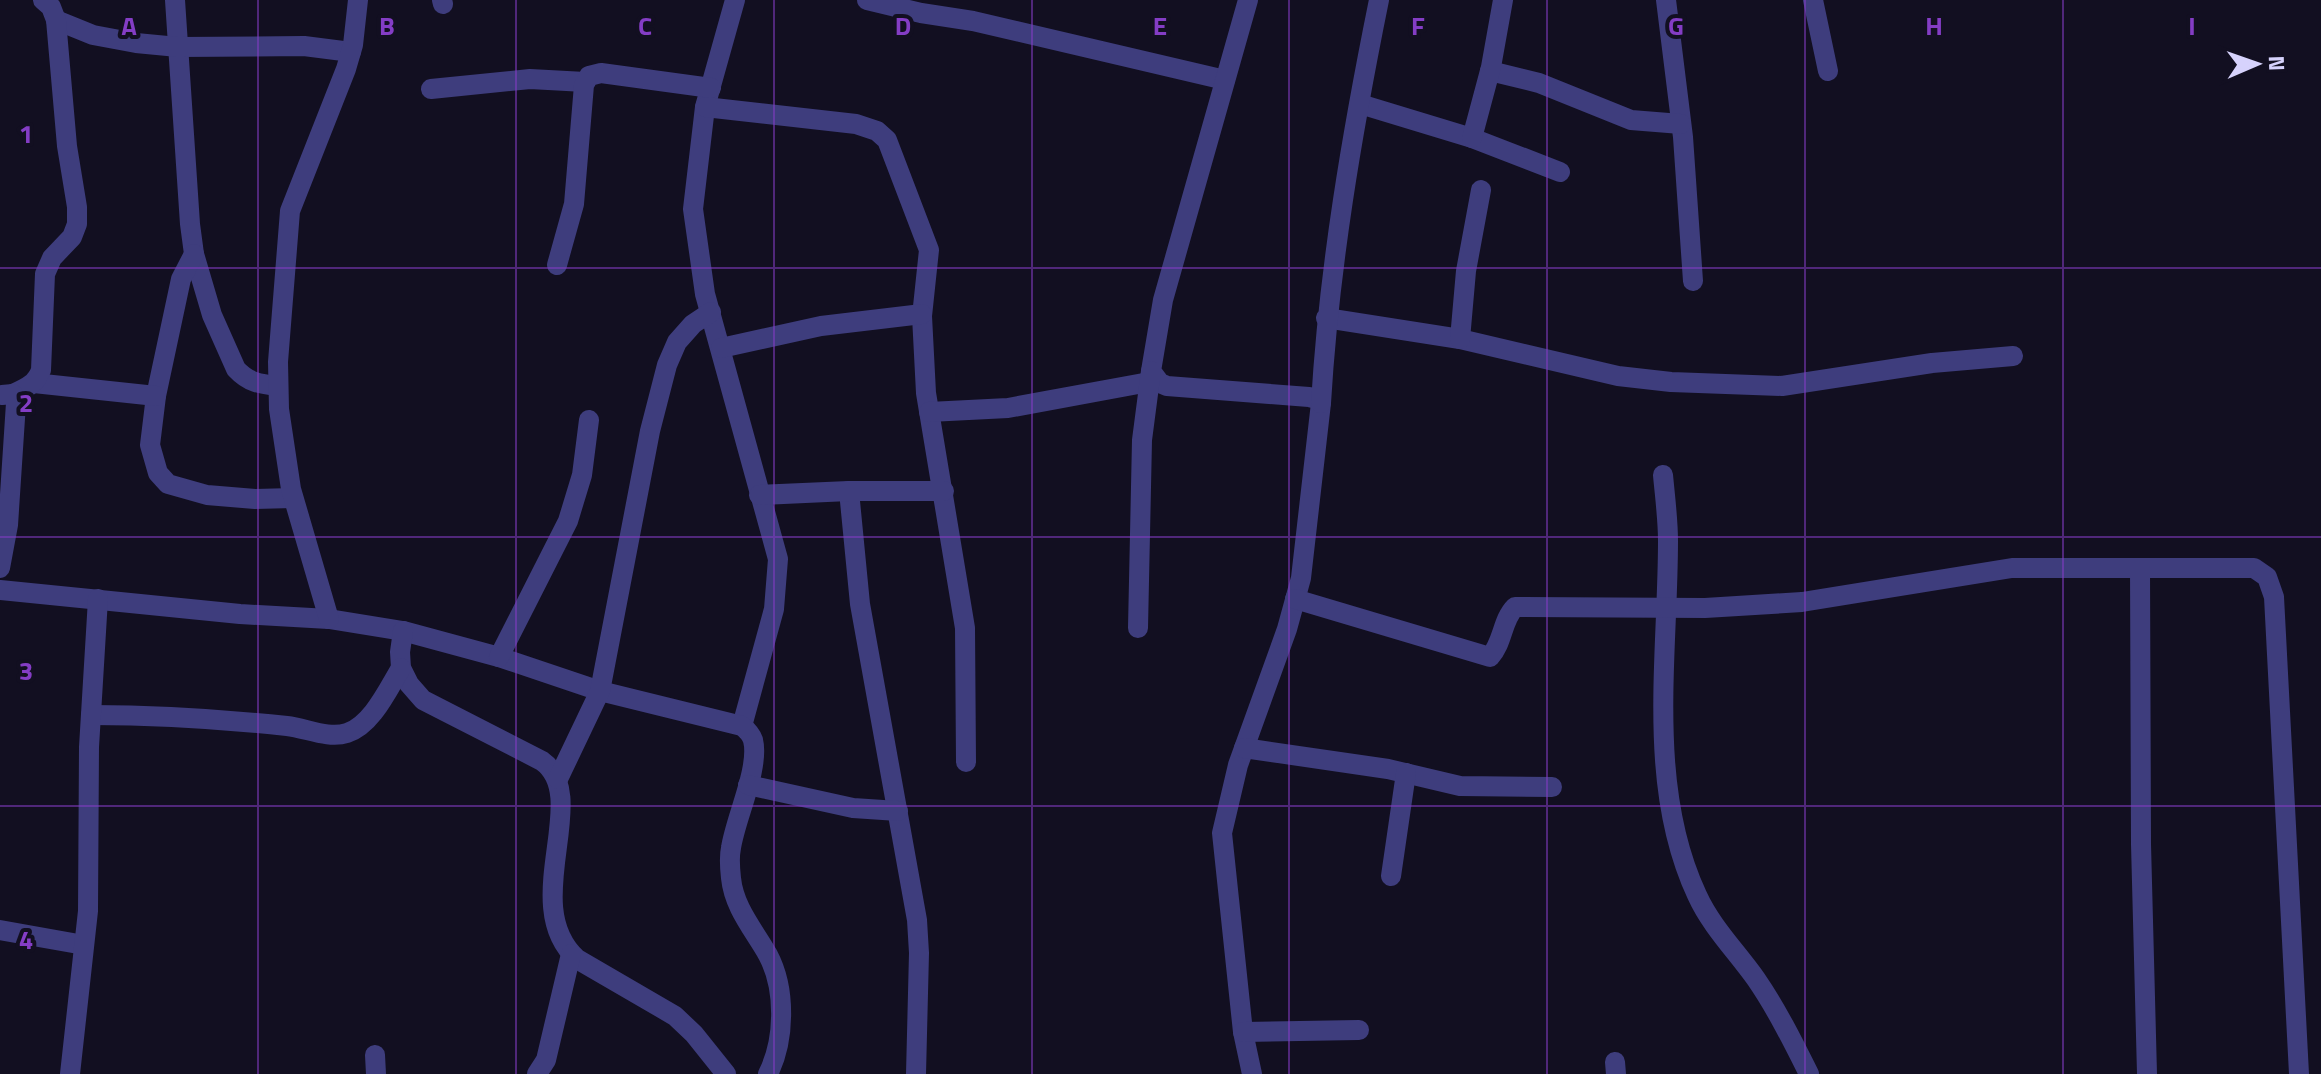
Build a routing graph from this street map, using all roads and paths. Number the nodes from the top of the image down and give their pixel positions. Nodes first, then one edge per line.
1 (43, 0) edge
2 (175, 0) edge
3 (358, 0) edge
4 (735, 0) edge
5 (867, 0) edge
6 (1248, 0) edge
7 (1379, 0) edge
8 (1503, 0) edge
9 (1666, 0) edge
10 (1813, 0) edge
11 (56, 20) junction
12 (178, 47) junction
13 (351, 52) junction
14 (1490, 71) junction
15 (1828, 71) dead end
16 (1225, 80) junction
17 (585, 82) junction
18 (431, 89) dead end
19 (708, 98) junction
20 (1360, 104) junction
21 (1681, 124) junction
22 (1472, 138) junction
23 (1560, 172) dead end
24 (1481, 190) dead end
25 (194, 254) junction
26 (557, 265) dead end
27 (1693, 281) dead end
28 (711, 312) junction
29 (922, 314) junction
30 (1326, 318) junction
31 (1460, 339) junction
32 (721, 348) junction
33 (2013, 356) dead end
34 (1150, 376) junction
35 (34, 383) junction
36 (278, 386) junction
37 (6, 395) edge
38 (156, 396) junction
39 (1321, 403) junction
40 (929, 412) junction
41 (589, 420) dead end
42 (1663, 475) dead end
43 (849, 491) junction
44 (944, 491) junction
45 (759, 495) junction
46 (293, 498) junction
47 (0, 568) edge
48 (2140, 568) junction
49 (0, 590) edge
50 (98, 599) junction
51 (1295, 599) junction
52 (1665, 608) junction
53 (329, 619) junction
54 (1138, 628) dead end
55 (403, 631) junction
56 (499, 657) junction
57 (401, 668) junction
58 (600, 691) junction
59 (91, 715) junction
60 (742, 726) junction
61 (1244, 748) junction
62 (966, 762) dead end
63 (1406, 773) junction
64 (558, 779) junction
65 (748, 785) junction
66 (1552, 787) dead end
67 (898, 811) junction
68 (1391, 876) dead end
69 (0, 930) edge
70 (84, 945) junction
71 (571, 954) junction
72 (1359, 1030) dead end
73 (1243, 1032) junction
74 (70, 1074) edge
75 (537, 1074) edge
76 (726, 1074) edge
77 (768, 1074) edge
78 (916, 1074) edge
79 (1252, 1074) edge
80 (1809, 1074) edge
81 (2147, 1074) edge
82 (2299, 1074) edge

1 - 11 street
2 - 12 street
3 - 13 street
4 - 19 street
5 - 16 street
6 - 16 street
7 - 20 street
8 - 14 street
9 - 21 street
10 - 15 street
11 - 12 street
11 - 35 street
12 - 13 street
12 - 25 street
13 - 36 street
14 - 21 street
14 - 22 street
16 - 34 street
17 - 18 street
17 - 19 street
17 - 26 street
19 - 28 street
19 - 29 street
20 - 22 street
20 - 30 street
21 - 27 street
22 - 23 street
24 - 31 street
25 - 36 street
25 - 38 street
28 - 32 street
28 - 58 street
29 - 32 street
29 - 40 street
30 - 31 street
30 - 39 street
31 - 33 street
32 - 45 street
34 - 39 street
34 - 40 street
34 - 54 street
35 - 37 street
35 - 38 street
36 - 46 street
37 - 47 street
38 - 46 street
39 - 51 street
40 - 44 street
41 - 56 street
42 - 52 street
43 - 44 street
43 - 45 street
43 - 67 street
44 - 62 street
45 - 60 street
46 - 53 street
48 - 52 street
48 - 81 street
48 - 82 street
49 - 50 street
50 - 53 street
50 - 59 street
51 - 52 street
51 - 61 street
52 - 80 street
53 - 55 street
55 - 56 street
55 - 57 street
56 - 58 street
57 - 59 street
57 - 64 street
58 - 60 street
58 - 64 street
59 - 70 street
60 - 65 street
61 - 63 street
61 - 73 street
63 - 66 street
63 - 68 street
64 - 71 street
65 - 67 street
65 - 77 street
67 - 78 street
69 - 70 street
70 - 74 street
71 - 75 street
71 - 76 street
72 - 73 street
73 - 79 street

